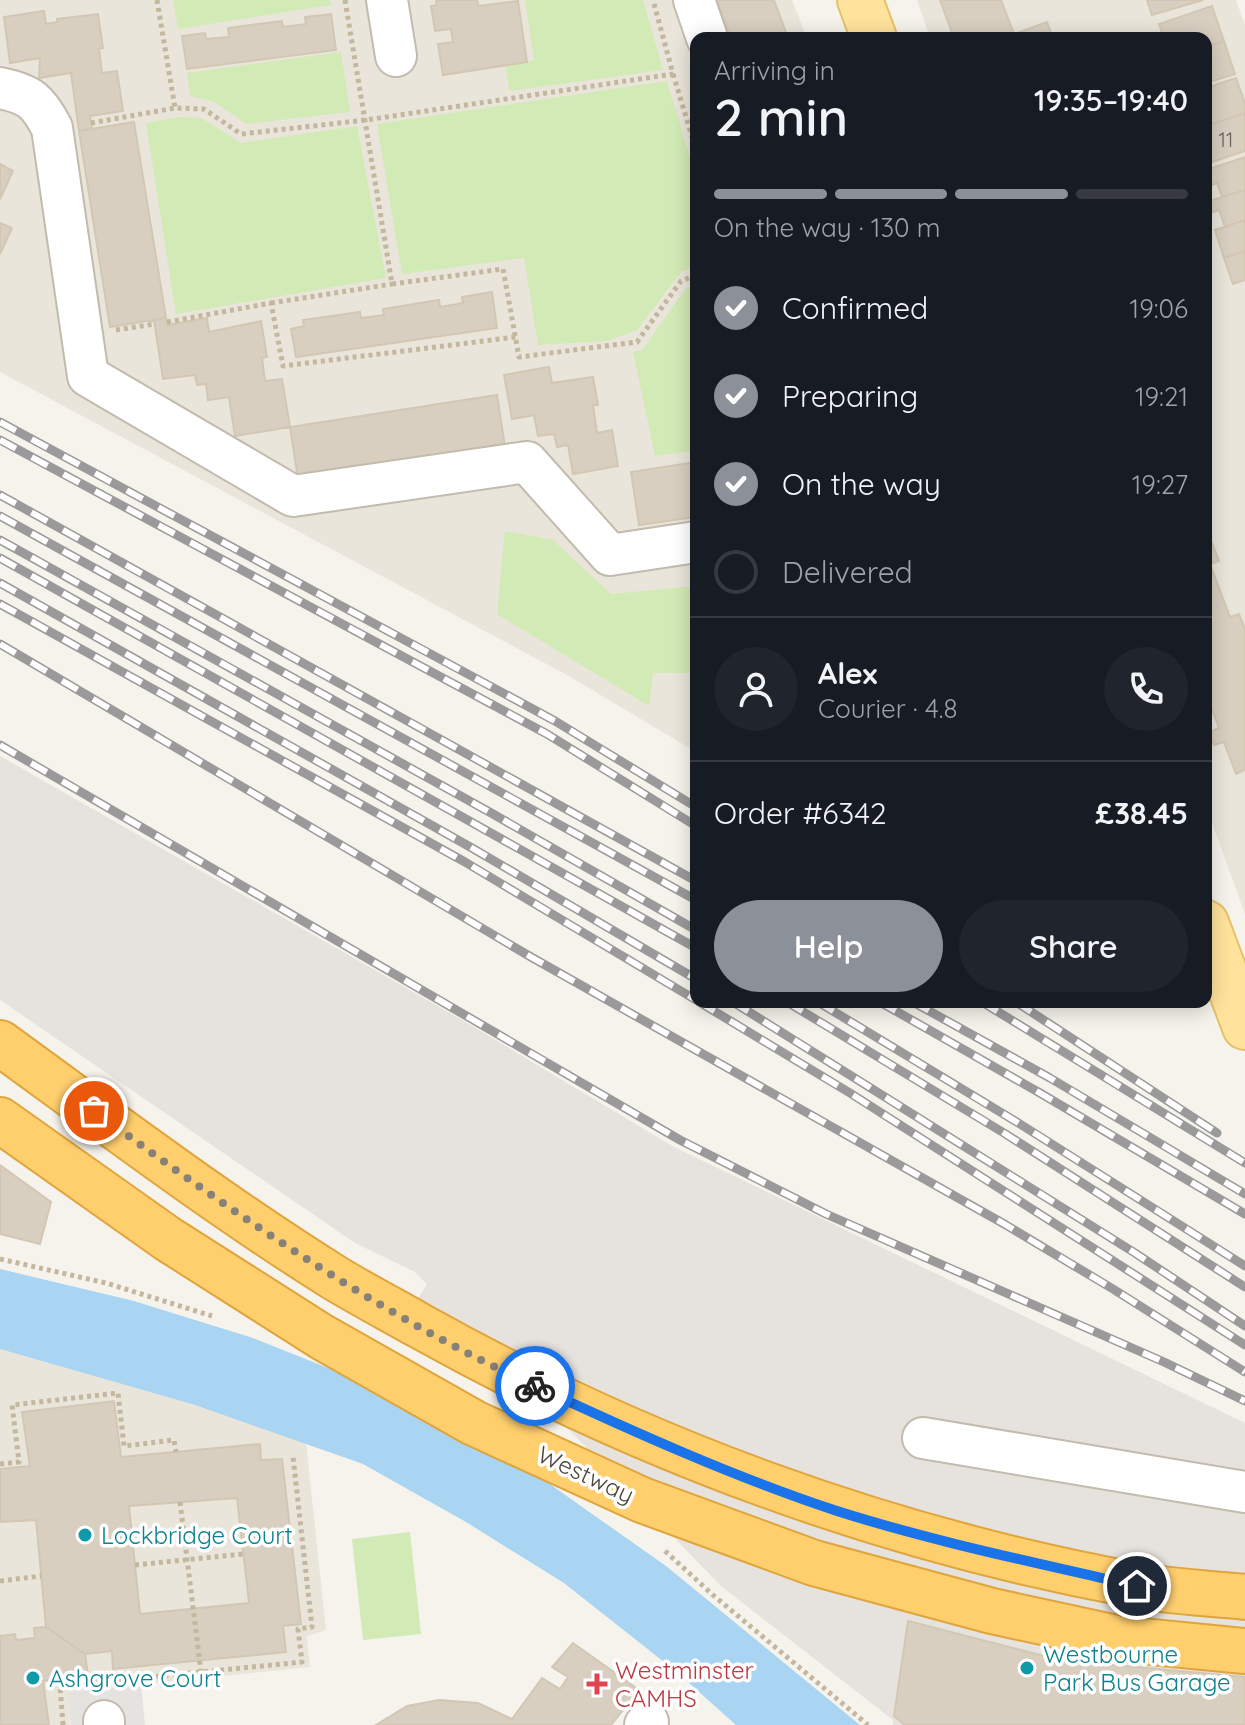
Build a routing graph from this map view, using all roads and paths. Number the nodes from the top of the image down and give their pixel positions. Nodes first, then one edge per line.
1 (345, 0) edge
2 (387, 0) edge
3 (694, 0) edge
4 (860, 0) edge
5 (705, 32) edge
6 (872, 32) edge
7 (396, 56) dead end
8 (673, 74) dead end
9 (0, 88) edge
10 (175, 108) dead end
11 (91, 123) dead end
12 (690, 130) edge
13 (690, 277) edge
14 (392, 284) junction
15 (271, 303) junction
16 (167, 322) dead end
17 (155, 324) dead end
18 (109, 331) dead end
19 (516, 337) junction
20 (690, 543) edge
21 (1212, 939) edge
22 (1245, 1027) edge
23 (0, 1043) edge
24 (0, 1120) edge
25 (923, 1438) dead end
26 (176, 1452) dead end
27 (293, 1457) dead end
28 (0, 1464) edge
29 (1245, 1492) edge
30 (180, 1502) dead end
31 (303, 1547) junction
32 (293, 1548) dead end
33 (243, 1554) dead end
34 (187, 1560) junction
35 (135, 1565) dead end
36 (41, 1576) dead end
37 (0, 1581) edge
38 (1245, 1597) edge
39 (1245, 1651) edge
40 (201, 1672) junction
41 (63, 1725) edge

1 - 14 path
2 - 7 lane
3 - 5 lane
4 - 6 main road
8 - 12 path
9 - 20 lane
10 - 11 path
13 - 19 path
14 - 15 path
14 - 19 path
15 - 16 path
15 - 19 path
17 - 18 path
21 - 22 main road
23 - 38 highway
24 - 39 highway, Westway
25 - 29 lane
26 - 28 path
27 - 31 path
30 - 34 path
31 - 32 path
31 - 40 path
33 - 34 path
34 - 35 path
34 - 40 path
36 - 37 path
40 - 41 path

